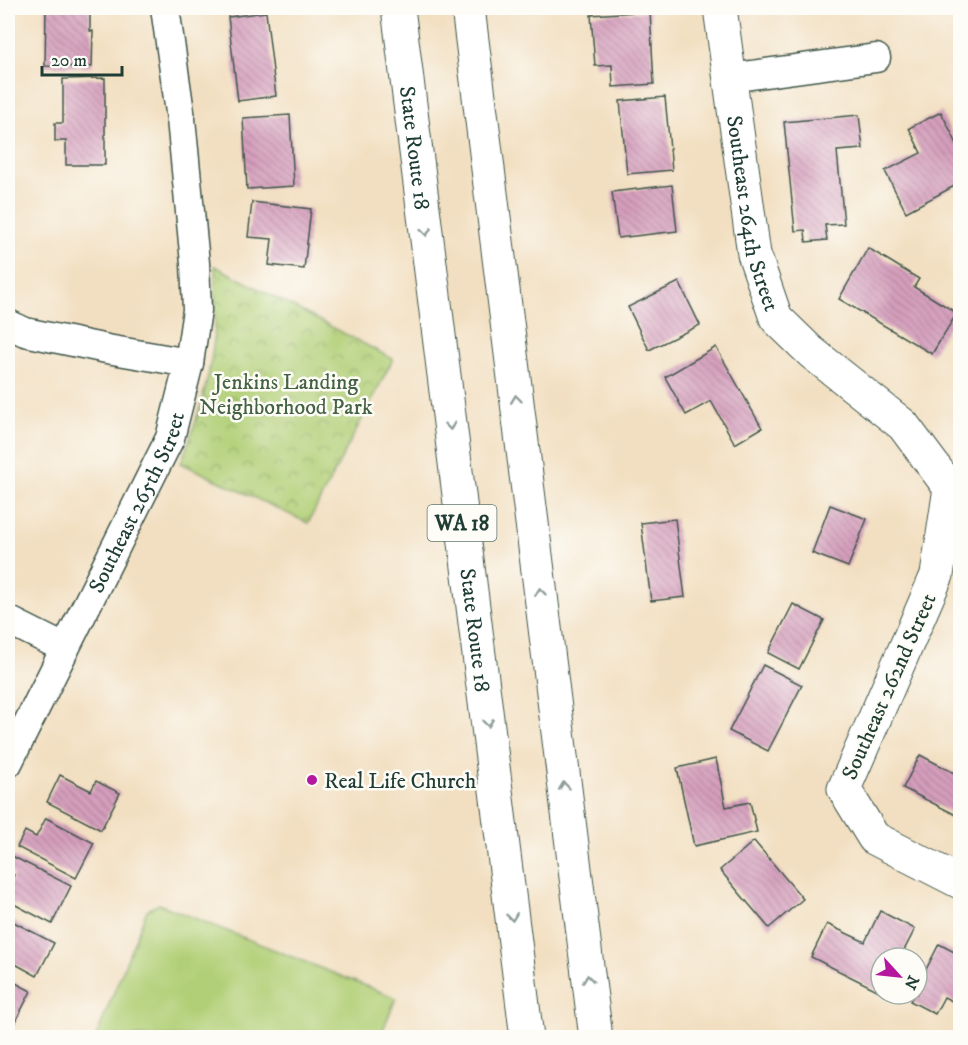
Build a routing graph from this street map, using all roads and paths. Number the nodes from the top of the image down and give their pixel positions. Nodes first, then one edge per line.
1 (165, 8) edge
2 (398, 8) edge
3 (468, 8) edge
4 (720, 8) edge
5 (876, 58) dead end
6 (729, 78) junction
7 (8, 324) edge
8 (189, 363) junction
9 (955, 486) edge
10 (8, 620) edge
11 (64, 648) junction
12 (8, 763) edge
13 (960, 882) edge
14 (527, 1038) edge
15 (596, 1038) edge

1 - 8 street, Southeast 265th Street
2 -> 14 main road, State Route 18 / WA 18
15 -> 3 main road, WA 18
4 - 6 main road, Southeast 264th Street
5 - 6 street
6 - 9 main road, Southeast 264th Street
7 - 8 street
8 - 11 street, Southeast 265th Street
9 - 13 main road, Southeast 262nd Street
10 - 11 street
11 - 12 street, Southeast 265th Street

